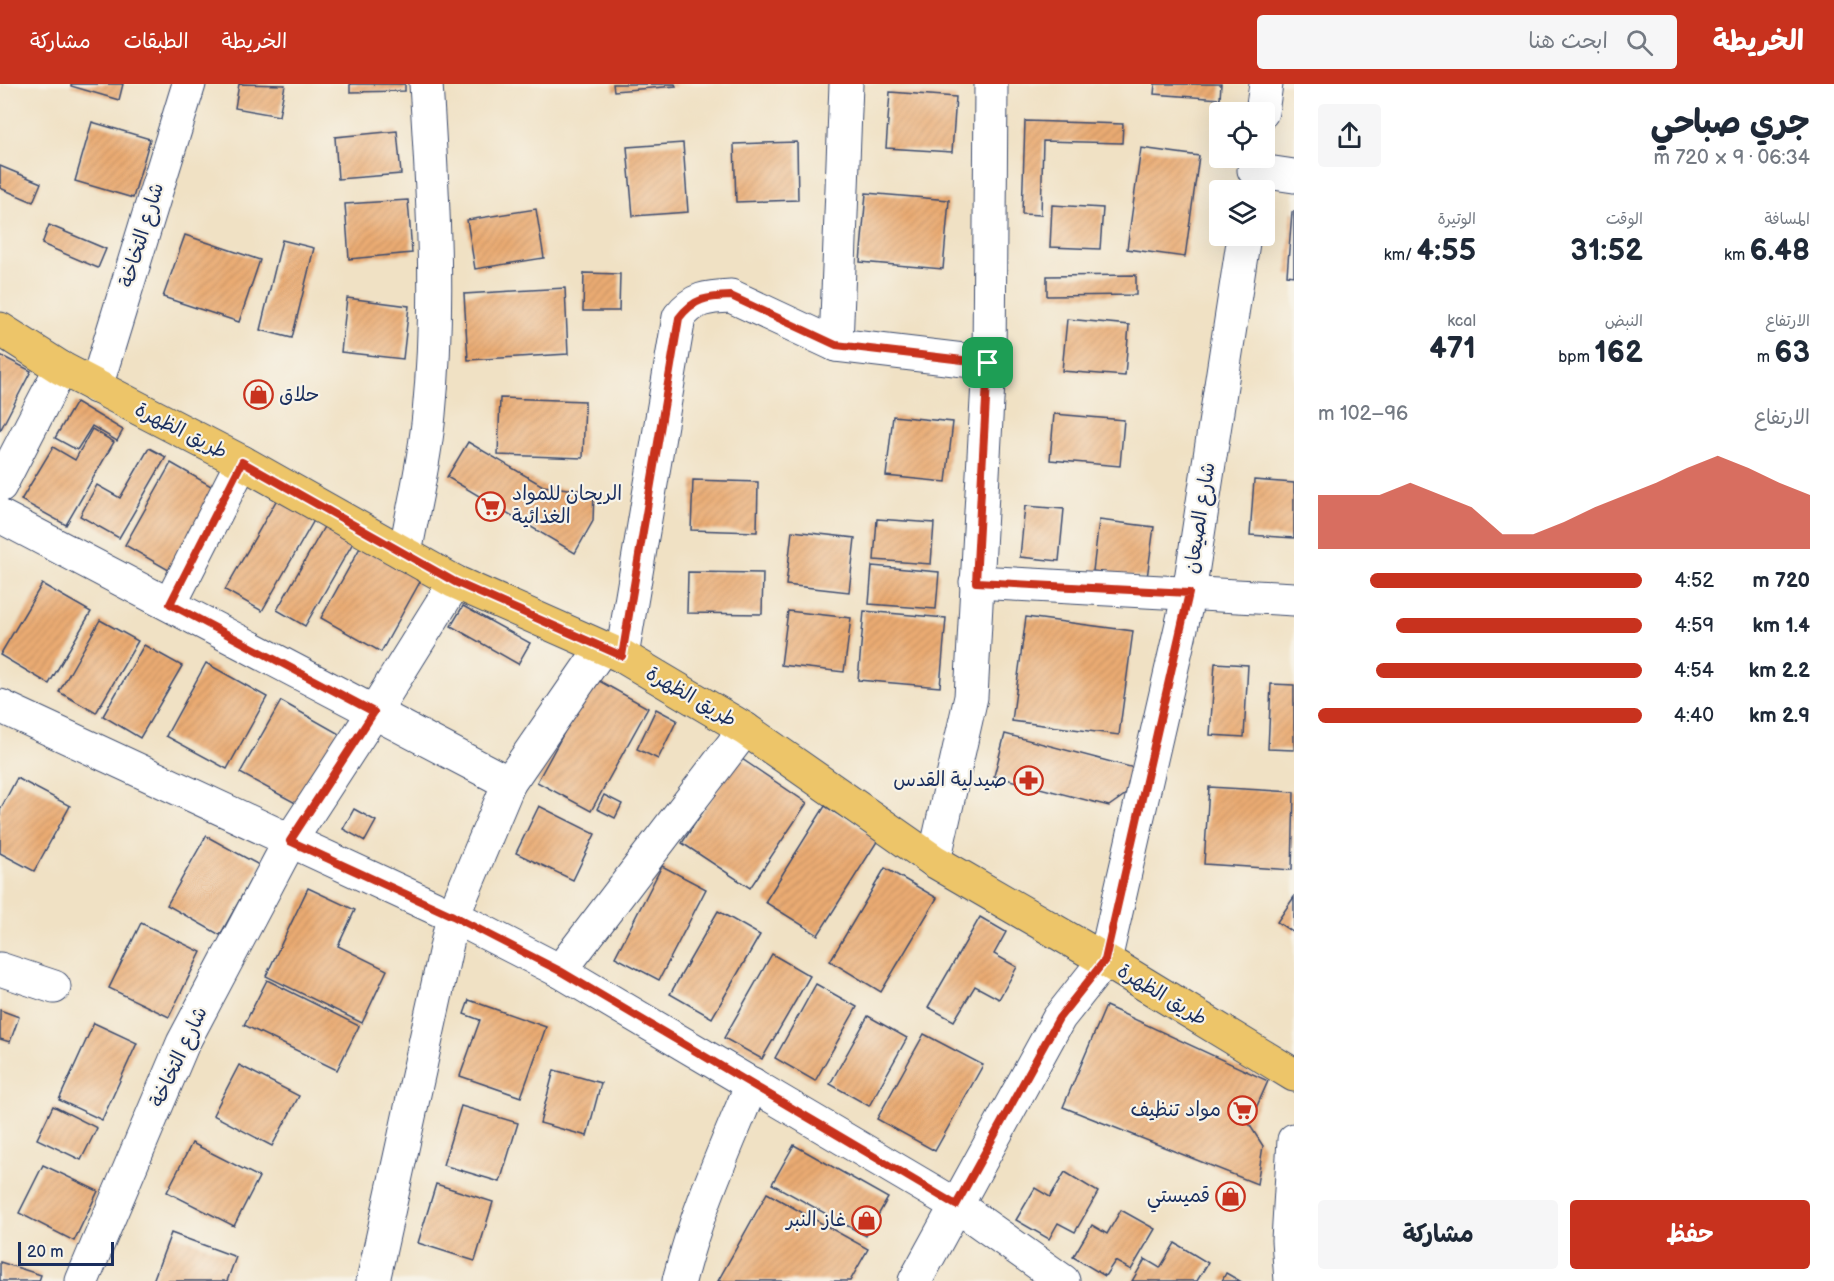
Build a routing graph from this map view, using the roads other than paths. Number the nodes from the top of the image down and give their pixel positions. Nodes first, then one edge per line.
1 (189, 84) edge
2 (426, 84) edge
3 (846, 84) edge
4 (991, 84) edge
5 (1266, 84) edge
6 (1263, 102) edge
7 (1253, 172) edge
8 (1294, 176) edge
9 (1242, 246) edge
10 (0, 329) edge
11 (836, 345) junction
12 (988, 363) junction
13 (61, 368) junction
14 (96, 387) junction
15 (242, 462) junction
16 (0, 486) edge
17 (0, 516) edge
18 (405, 554) junction
19 (455, 582) junction
20 (976, 582) junction
21 (1189, 593) junction
22 (1294, 599) edge
23 (170, 604) junction
24 (612, 652) junction
25 (0, 706) edge
26 (374, 712) junction
27 (745, 729) junction
28 (509, 783) junction
29 (290, 841) junction
30 (934, 861) junction
31 (453, 916) junction
32 (1105, 960) junction
33 (0, 969) edge
34 (560, 971) junction
35 (54, 987) dead end
36 (1294, 1075) edge
37 (752, 1084) junction
38 (1294, 1140) edge
39 (956, 1205) junction
40 (82, 1281) edge
41 (373, 1281) edge
42 (679, 1281) edge
43 (915, 1281) edge
44 (1063, 1281) edge
45 (1291, 1281) edge

1 - 14 street, شارع التخاخة
2 - 18 street
3 - 11 street
4 - 12 street
5 - 6 street
7 - 8 street
9 - 21 street, شارع الصيعان
10 - 13 main road, طريق الظهرة
11 - 12 street
11 - 24 street
12 - 20 street
13 - 14 main road, طريق الظهرة
13 - 16 street
14 - 15 main road, طريق الظهرة
15 - 18 main road, طريق الظهرة
15 - 23 street
17 - 23 street
18 - 19 main road, طريق الظهرة
19 - 24 main road, طريق الظهرة
19 - 26 street, شارع التخاخة
20 - 21 street
20 - 30 street
21 - 22 street
21 - 32 street, شارع الصيعان
23 - 26 street
24 - 27 main road, طريق الظهرة
24 - 28 street
25 - 29 street
26 - 28 street
26 - 29 street, شارع التخاخة
27 - 30 main road, طريق الظهرة
27 - 34 street
28 - 31 street
29 - 31 street
29 - 40 street, شارع التخاخة
30 - 32 main road, طريق الظهرة
31 - 34 street
31 - 41 street
32 - 36 main road, طريق الظهرة
32 - 39 street, شارع الصيعان
33 - 35 street
34 - 37 street
37 - 39 street
37 - 42 street
38 - 45 street
39 - 43 street, شارع الصيعان
39 - 44 street

